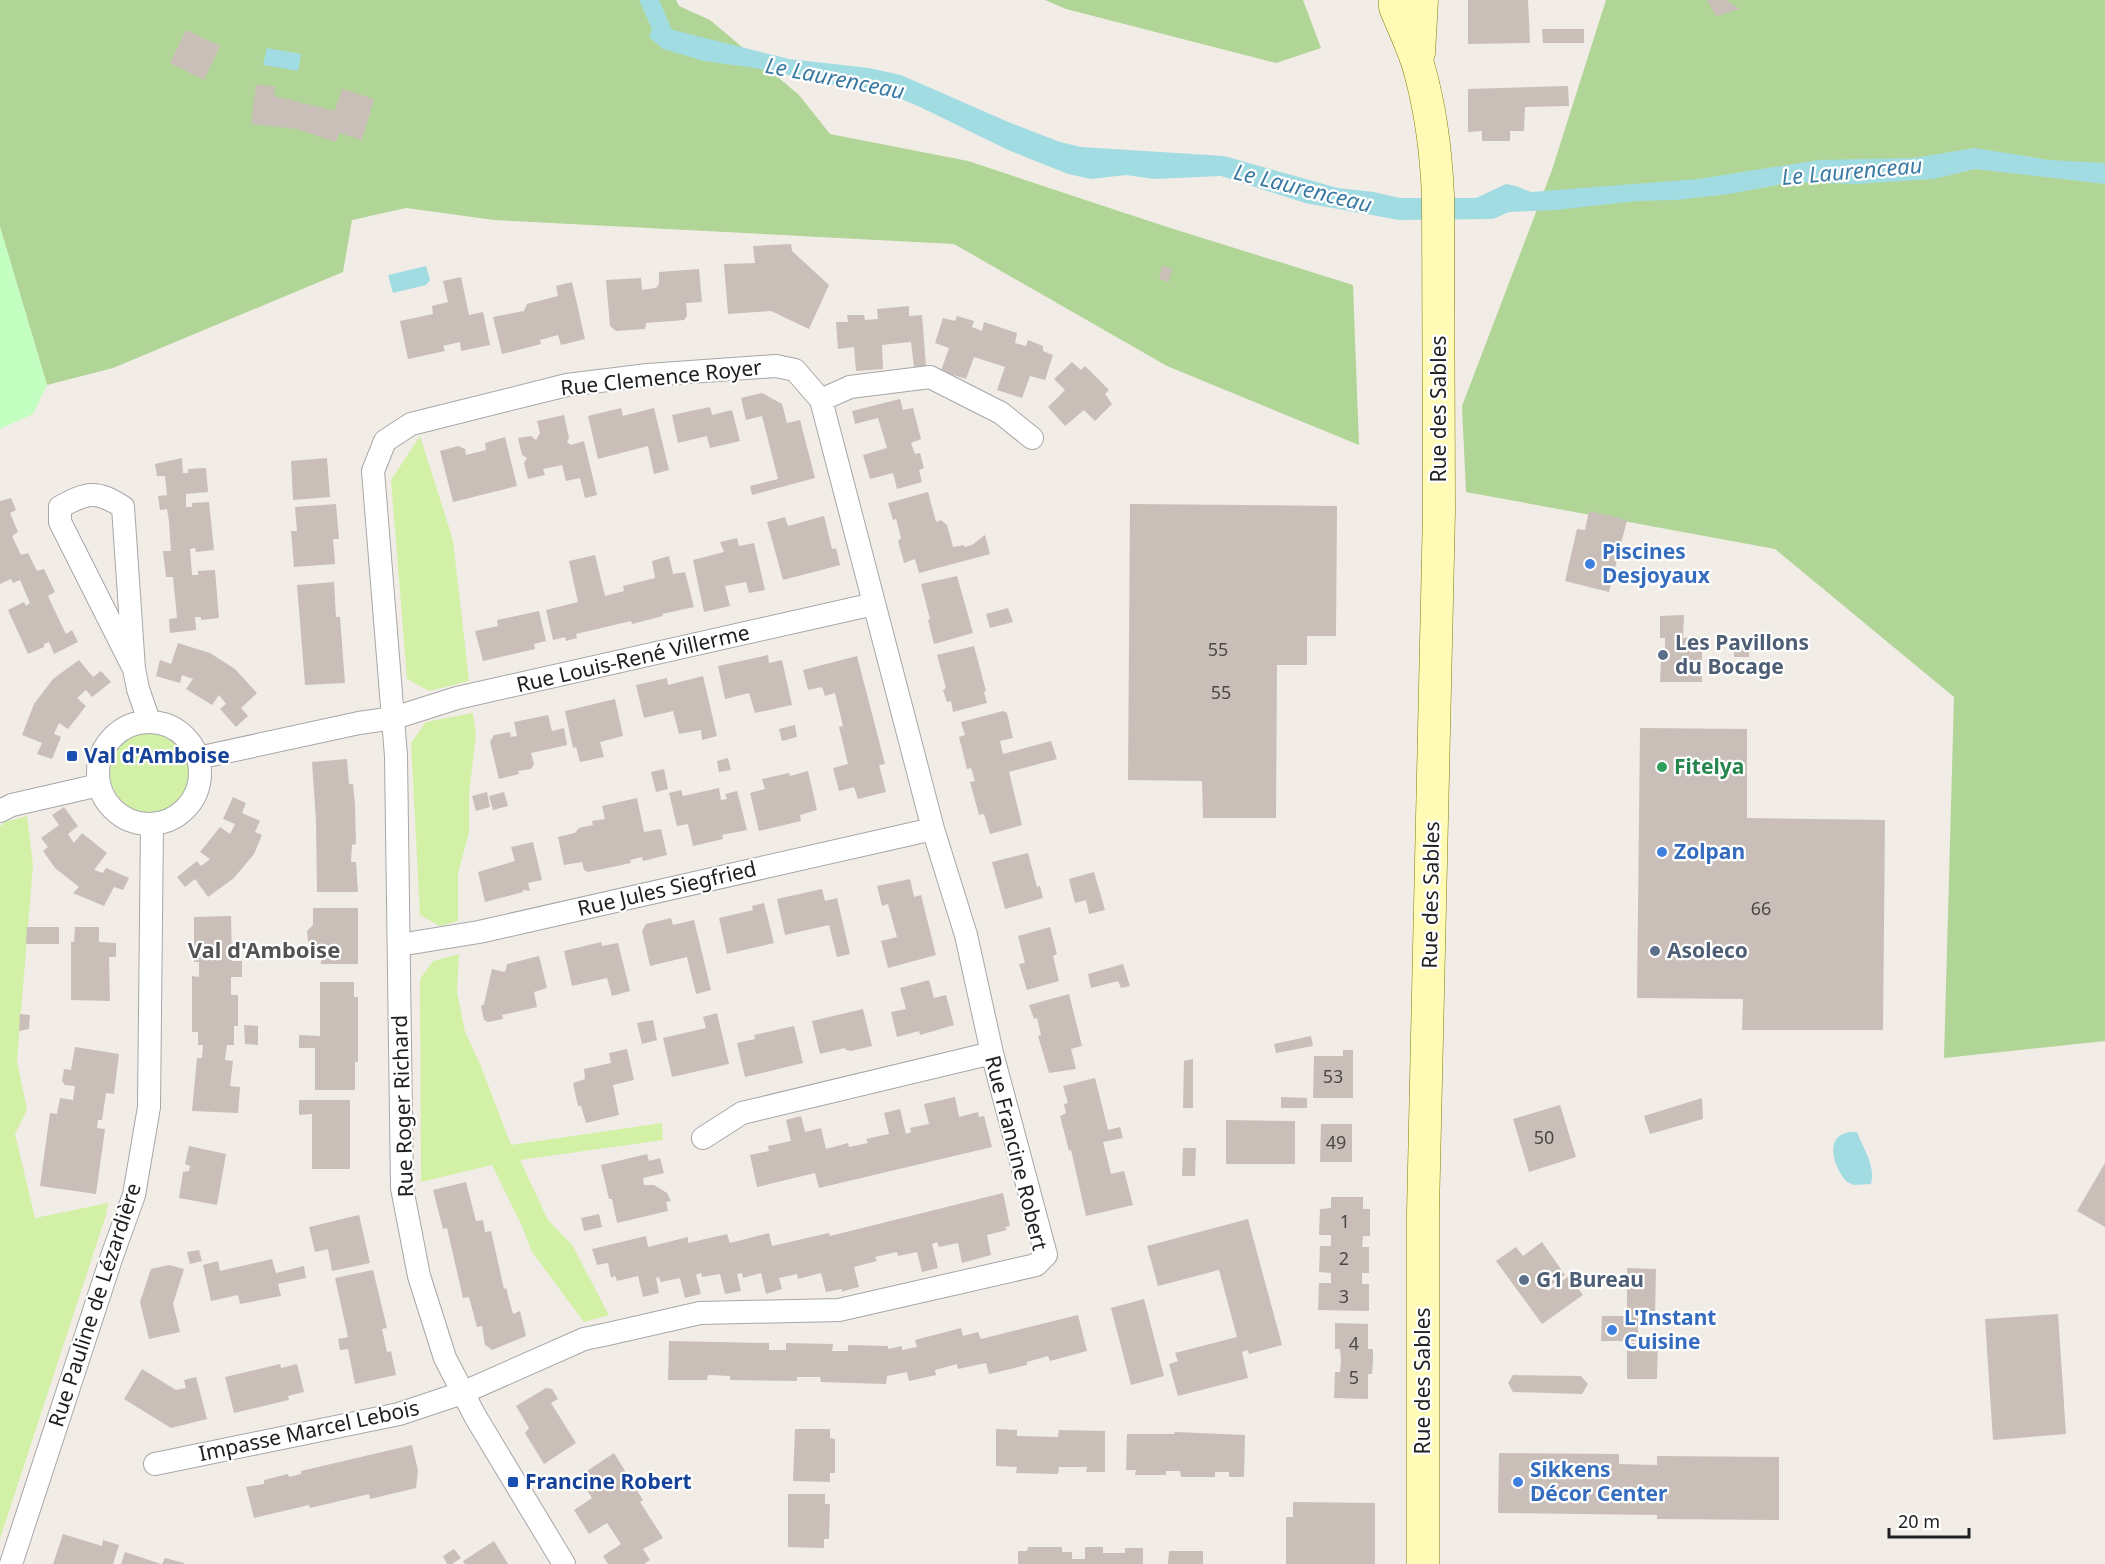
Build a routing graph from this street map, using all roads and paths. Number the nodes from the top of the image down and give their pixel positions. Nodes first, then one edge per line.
1 (1395, 0) edge
2 (1422, 0) edge
3 (1419, 66) junction
4 (821, 400) junction
5 (1032, 438) dead end
6 (874, 604) junction
7 (134, 669) junction
8 (394, 718) junction
9 (149, 721) junction
10 (198, 758) junction
11 (99, 785) junction
12 (0, 811) edge
13 (152, 824) junction
14 (933, 829) junction
15 (399, 945) junction
16 (992, 1053) junction
17 (703, 1138) dead end
18 (462, 1393) junction
19 (155, 1464) dead end
20 (11, 1564) edge
21 (564, 1564) edge
22 (1423, 1564) edge

1 - 3 main road
2 - 3 main road
3 - 22 main road, Rue des Sables
4 - 5 street
4 - 6 street, Rue Clemence Royer
4 - 8 street, Rue Clemence Royer
6 - 8 street, Rue Louis-René Villerme
6 - 14 street, Rue Francine Robert
7 - 7 street
7 - 9 street
8 - 10 street, Rue Louis-René Villerme
8 - 15 street, Rue Roger Richard
9 - 10 street
9 - 11 street
10 - 13 street
11 - 12 street
11 - 13 street
13 - 20 street, Rue Pauline de Lézardière
14 - 15 street, Rue Jules Siegfried
14 - 16 street, Rue Francine Robert
15 - 18 street, Rue Roger Richard
16 - 17 street
16 - 18 street, Rue Francine Robert
18 - 19 street, Impasse Marcel Lebois
18 - 21 street, Rue Roger Richard

